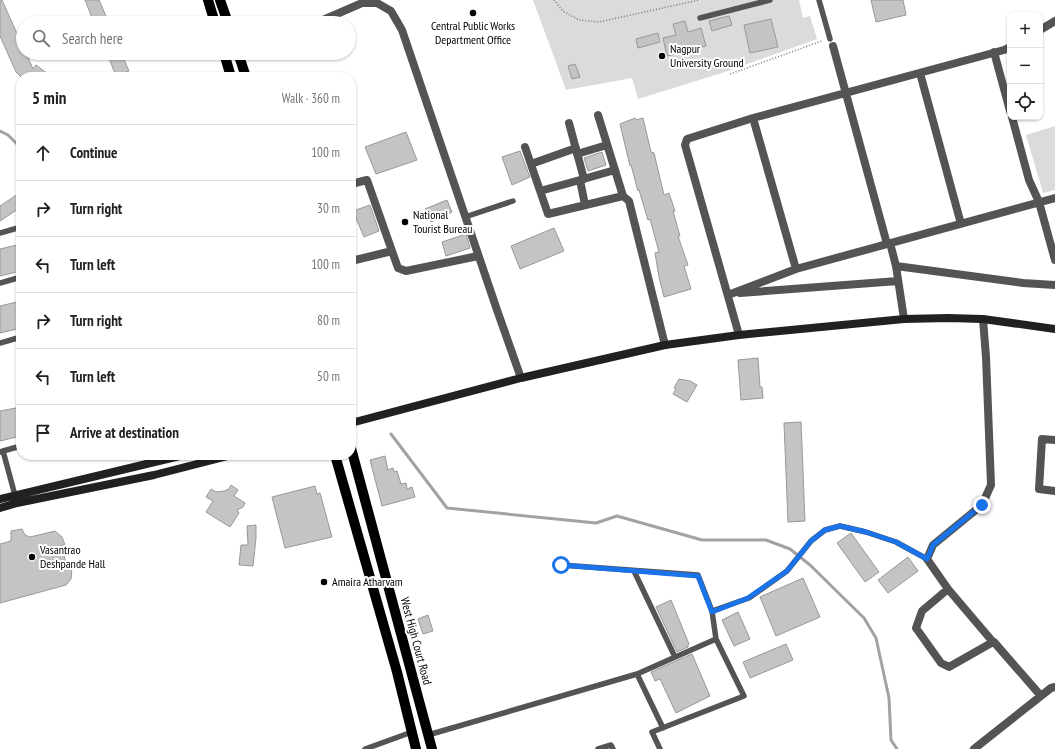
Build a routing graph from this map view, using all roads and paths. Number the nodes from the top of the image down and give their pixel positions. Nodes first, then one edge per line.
1 (208, 0) edge
2 (220, 0) edge
3 (554, 0) edge
4 (699, 0) edge
5 (770, 0) edge
6 (819, 0) edge
7 (213, 16) edge
8 (226, 16) edge
9 (332, 16) edge
10 (700, 18) dead end
11 (1055, 21) edge
12 (1043, 28) edge
13 (832, 42) junction
14 (1007, 48) edge
15 (994, 52) junction
16 (226, 60) edge
17 (243, 60) edge
18 (230, 72) edge
19 (245, 72) edge
20 (920, 73) junction
21 (730, 74) dead end
22 (846, 93) junction
23 (1007, 100) edge
24 (598, 115) dead end
25 (753, 118) junction
26 (1013, 120) edge
27 (569, 123) dead end
28 (607, 145) junction
29 (525, 147) dead end
30 (577, 151) junction
31 (530, 164) junction
32 (615, 170) junction
33 (582, 179) junction
34 (356, 183) edge
35 (540, 191) junction
36 (623, 196) junction
37 (1055, 198) edge
38 (513, 201) dead end
39 (1039, 202) junction
40 (585, 205) junction
41 (465, 217) junction
42 (961, 224) junction
43 (16, 228) edge
44 (0, 233) edge
45 (889, 243) junction
46 (392, 251) junction
47 (478, 256) junction
48 (1055, 260) edge
49 (356, 261) edge
50 (896, 266) junction
51 (796, 269) junction
52 (16, 278) edge
53 (898, 281) junction
54 (0, 283) edge
55 (1055, 285) edge
56 (731, 294) junction
57 (904, 319) junction
58 (983, 320) junction
59 (1055, 329) edge
60 (739, 335) junction
61 (16, 338) edge
62 (0, 343) edge
63 (665, 345) junction
64 (521, 378) junction
65 (356, 422) edge
66 (1055, 440) edge
67 (16, 447) edge
68 (2, 451) edge
69 (151, 460) edge
70 (212, 460) edge
71 (336, 460) edge
72 (354, 460) edge
73 (1055, 491) edge
74 (16, 499) junction
75 (0, 500) edge
76 (0, 508) edge
77 (927, 559) junction
78 (561, 565) dead end
79 (634, 571) junction
80 (948, 589) junction
81 (712, 612) junction
82 (716, 639) junction
83 (994, 642) junction
84 (675, 658) junction
85 (637, 674) junction
86 (1055, 687) edge
87 (1040, 696) junction
88 (663, 728) junction
89 (412, 732) junction
90 (428, 735) junction
91 (365, 749) edge
92 (416, 749) edge
93 (432, 749) edge
94 (598, 749) edge
95 (613, 749) edge
96 (660, 749) edge
97 (974, 749) edge

1 - 7 main road
2 - 8 main road
3 - 4 path
5 - 10 lane
6 - 13 lane
9 - 41 street
11 - 12 street
13 - 21 path
13 - 22 street
14 - 15 street
15 - 20 street
15 - 23 street
16 - 18 main road
17 - 19 main road
20 - 22 street
20 - 42 street
22 - 25 street
22 - 45 street
24 - 28 street
25 - 51 street
25 - 56 street
26 - 39 street
27 - 30 street
28 - 30 street
28 - 32 street
29 - 31 street
30 - 31 street
30 - 33 street
31 - 35 street
32 - 33 street
32 - 36 street
33 - 35 street
33 - 40 street
34 - 46 street
35 - 40 street
36 - 40 street
36 - 63 street
37 - 39 street
38 - 41 lane
39 - 42 street
39 - 48 street
41 - 47 street
42 - 45 street
43 - 44 lane
45 - 50 street
45 - 51 street
46 - 47 street
46 - 49 street
47 - 64 street
50 - 53 street
50 - 55 street
51 - 56 street
52 - 54 lane
53 - 56 street
53 - 57 street
56 - 60 street
57 - 58 main road
57 - 60 main road
58 - 59 main road
58 - 77 street
60 - 63 main road
61 - 62 lane
63 - 64 main road
64 - 65 main road
66 - 73 street
67 - 68 lane
68 - 74 lane
69 - 74 main road
70 - 74 main road
71 - 89 main road
72 - 90 main road, West High Court Road
74 - 75 main road
74 - 76 main road
77 - 80 street
77 - 81 lane
78 - 79 lane
79 - 81 lane
79 - 84 lane
80 - 83 street
80 - 83 street
81 - 82 lane
82 - 84 lane
82 - 88 lane
83 - 87 street
84 - 85 lane
85 - 88 lane
85 - 90 lane
86 - 87 street
87 - 97 street
88 - 96 lane
89 - 91 lane
89 - 92 main road
90 - 93 main road, West High Court Road
94 - 95 lane

